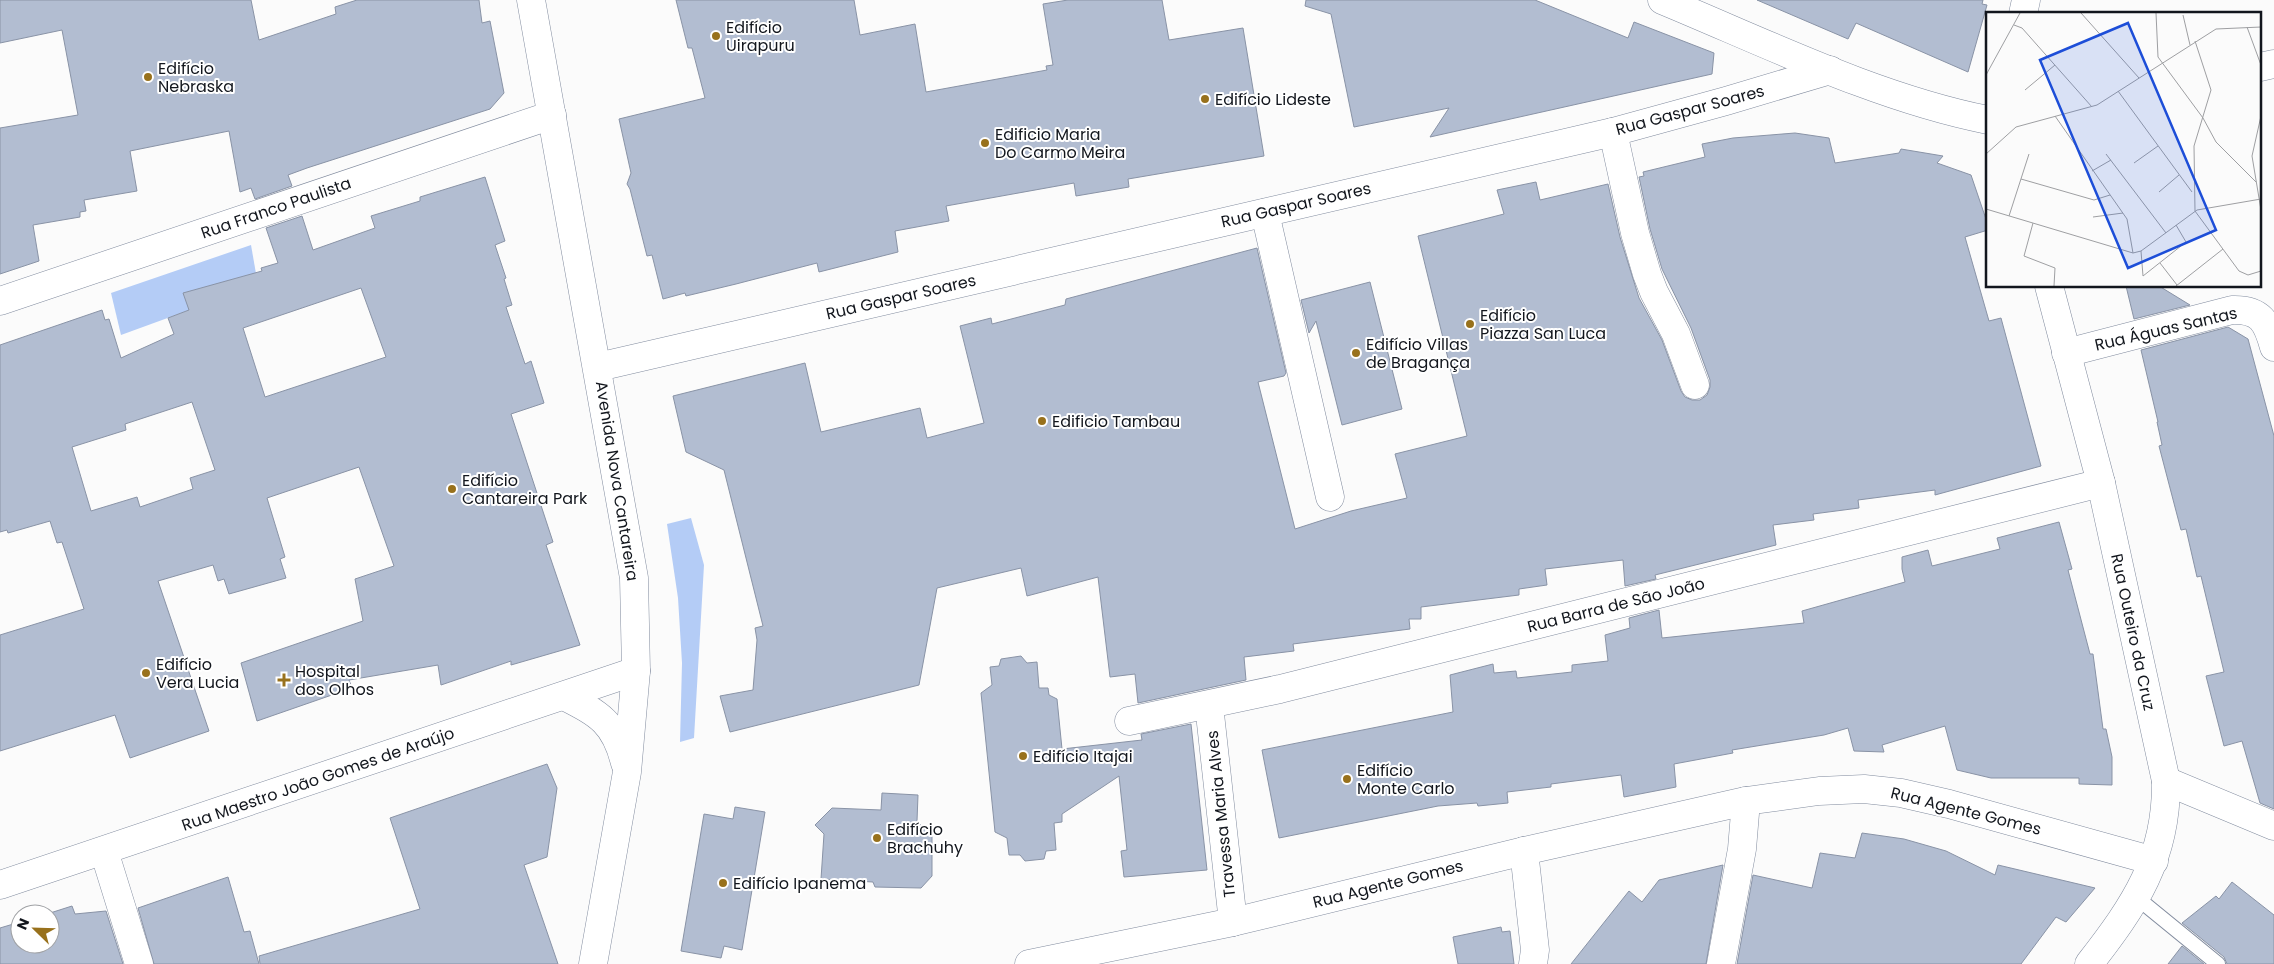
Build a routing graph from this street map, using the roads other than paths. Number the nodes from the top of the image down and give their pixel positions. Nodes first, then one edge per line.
1 (531, 0) edge
2 (1662, 0) edge
3 (1830, 70) junction
4 (552, 116) junction
5 (1986, 120) edge
6 (1613, 132) junction
7 (1265, 213) junction
8 (2050, 288) edge
9 (0, 301) edge
10 (2274, 347) edge
11 (2066, 353) junction
12 (598, 367) junction
13 (1695, 385) dead end
14 (2101, 483) junction
15 (1330, 497) dead end
16 (636, 672) junction
17 (564, 696) junction
18 (1209, 705) junction
19 (1129, 721) dead end
20 (627, 772) junction
21 (2166, 781) junction
22 (1746, 801) junction
23 (2274, 826) edge
24 (1524, 850) junction
25 (104, 851) junction
26 (2154, 861) junction
27 (0, 885) edge
28 (2136, 897) junction
29 (1233, 922) junction
30 (139, 964) edge
31 (593, 964) edge
32 (1029, 964) edge
33 (1533, 964) edge
34 (1721, 964) edge
35 (2089, 964) edge
36 (2218, 964) edge

1 - 4 street, Avenida Nova Cantareira
2 - 3 street
3 - 5 street
3 - 6 street, Rua Gaspar Soares
4 - 9 street, Rua Franco Paulista
4 - 12 street, Avenida Nova Cantareira
6 - 7 street, Rua Gaspar Soares
6 - 13 street
7 - 12 street, Rua Gaspar Soares
7 - 15 street
8 - 11 street, Rua Outeiro da Cruz
10 - 11 street, Rua Águas Santas
11 - 14 street, Rua Outeiro da Cruz
12 - 16 street, Avenida Nova Cantareira
14 - 18 street, Rua Barra de São João
14 - 21 street, Rua Outeiro da Cruz
16 - 17 street, Rua Maestro João Gomes de Araújo
16 - 20 street, Avenida Nova Cantareira
17 - 20 street
17 - 25 street, Rua Maestro João Gomes de Araújo
18 - 19 street, Rua Barra de São João
18 - 29 street, Travessa Maria Alves
20 - 31 street, Avenida Nova Cantareira
21 - 23 street
21 - 26 street, Rua Outeiro da Cruz
22 - 24 street, Rua Agente Gomes
22 - 26 street, Rua Agente Gomes
22 - 34 street
24 - 29 street, Rua Agente Gomes
24 - 33 street
25 - 27 street, Rua Maestro João Gomes de Araújo
25 - 30 street
26 - 28 street, Rua Outeiro da Cruz
28 - 35 street, Rua Outeiro da Cruz
28 - 36 lane
29 - 32 street, Rua Agente Gomes

